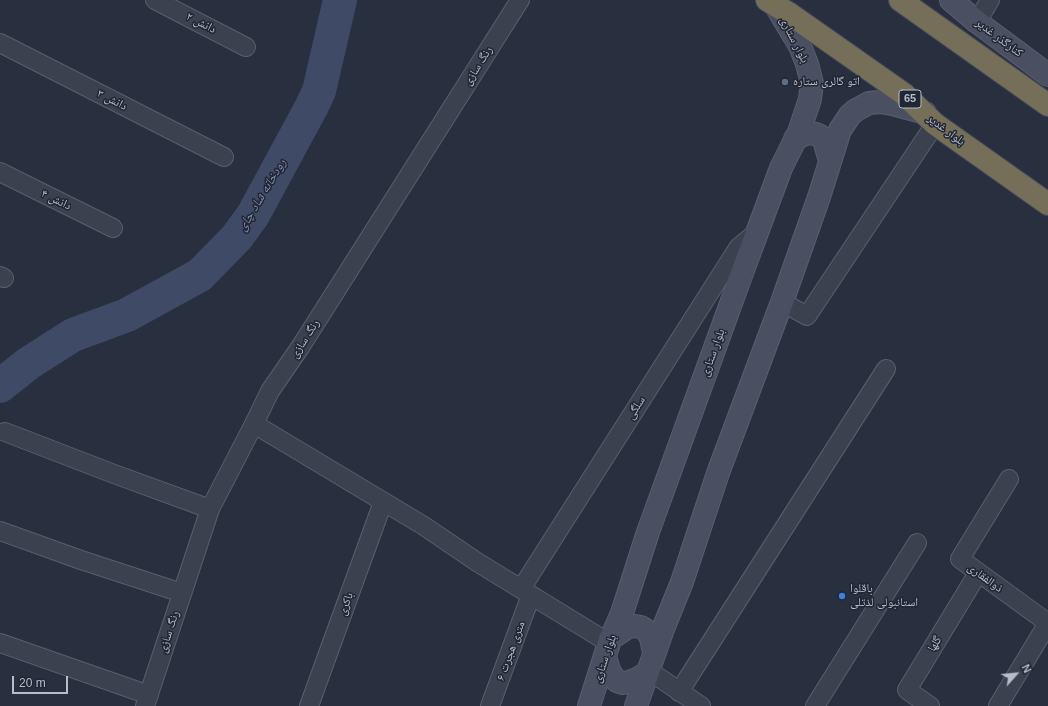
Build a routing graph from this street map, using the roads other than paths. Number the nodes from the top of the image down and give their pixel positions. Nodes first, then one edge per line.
1 (155, 0) edge
2 (520, 0) edge
3 (900, 0) edge
4 (952, 0) edge
5 (990, 0) edge
6 (772, 3) edge
7 (977, 22) junction
8 (0, 44) edge
9 (246, 47) dead end
10 (1048, 75) edge
11 (1048, 105) edge
12 (930, 119) junction
13 (796, 139) junction
14 (224, 157) dead end
15 (830, 161) junction
16 (0, 172) edge
17 (1048, 204) edge
18 (113, 228) dead end
19 (757, 232) junction
20 (782, 302) junction
21 (886, 369) dead end
22 (254, 424) junction
23 (5, 432) dead end
24 (1009, 479) dead end
25 (383, 502) junction
26 (210, 509) junction
27 (0, 531) edge
28 (917, 543) dead end
29 (978, 573) junction
30 (526, 592) junction
31 (182, 593) junction
32 (1048, 623) edge
33 (0, 643) edge
34 (608, 646) junction
35 (650, 665) junction
36 (679, 692) junction
37 (147, 700) edge
38 (309, 706) edge
39 (490, 706) edge
40 (589, 706) edge
41 (636, 706) edge
42 (701, 706) edge
43 (815, 706) edge
44 (930, 706) edge
45 (998, 706) edge

1 - 9 street, دانش ۲
2 - 22 street, رنگ سازی
3 - 11 highway
4 - 7 main road, کنارگذر غدیر
5 - 7 street
6 - 12 highway, بلوار غدیر / 65
6 - 13 main road, بلوار ستاری
7 - 10 main road, کنارگذر غدیر
8 - 14 street, دانش ۳
12 - 15 main road
12 - 17 highway, بلوار غدیر / 65
12 - 20 street
13 - 15 main road
13 - 19 main road, بلوار ستاری
15 - 20 main road
16 - 18 street, دانش ۴
19 - 30 street, سلگی
19 - 34 main road, بلوار ستاری
20 - 35 main road
21 - 36 street
22 - 25 street
22 - 26 street, رنگ سازی
23 - 26 street
24 - 29 street, ذوالفقاری
25 - 30 street
25 - 38 street, باکری
26 - 31 street, رنگ سازی
27 - 31 street
28 - 43 street
29 - 32 street, ذوالفقاری
29 - 44 street, گلها
30 - 34 street
30 - 39 street, ۶ متری هجرت
31 - 37 street, رنگ سازی
32 - 45 street
33 - 37 street
34 - 35 main road
34 - 35 main road
34 - 40 main road, بلوار ستاری
35 - 36 street
35 - 41 main road
36 - 42 street

